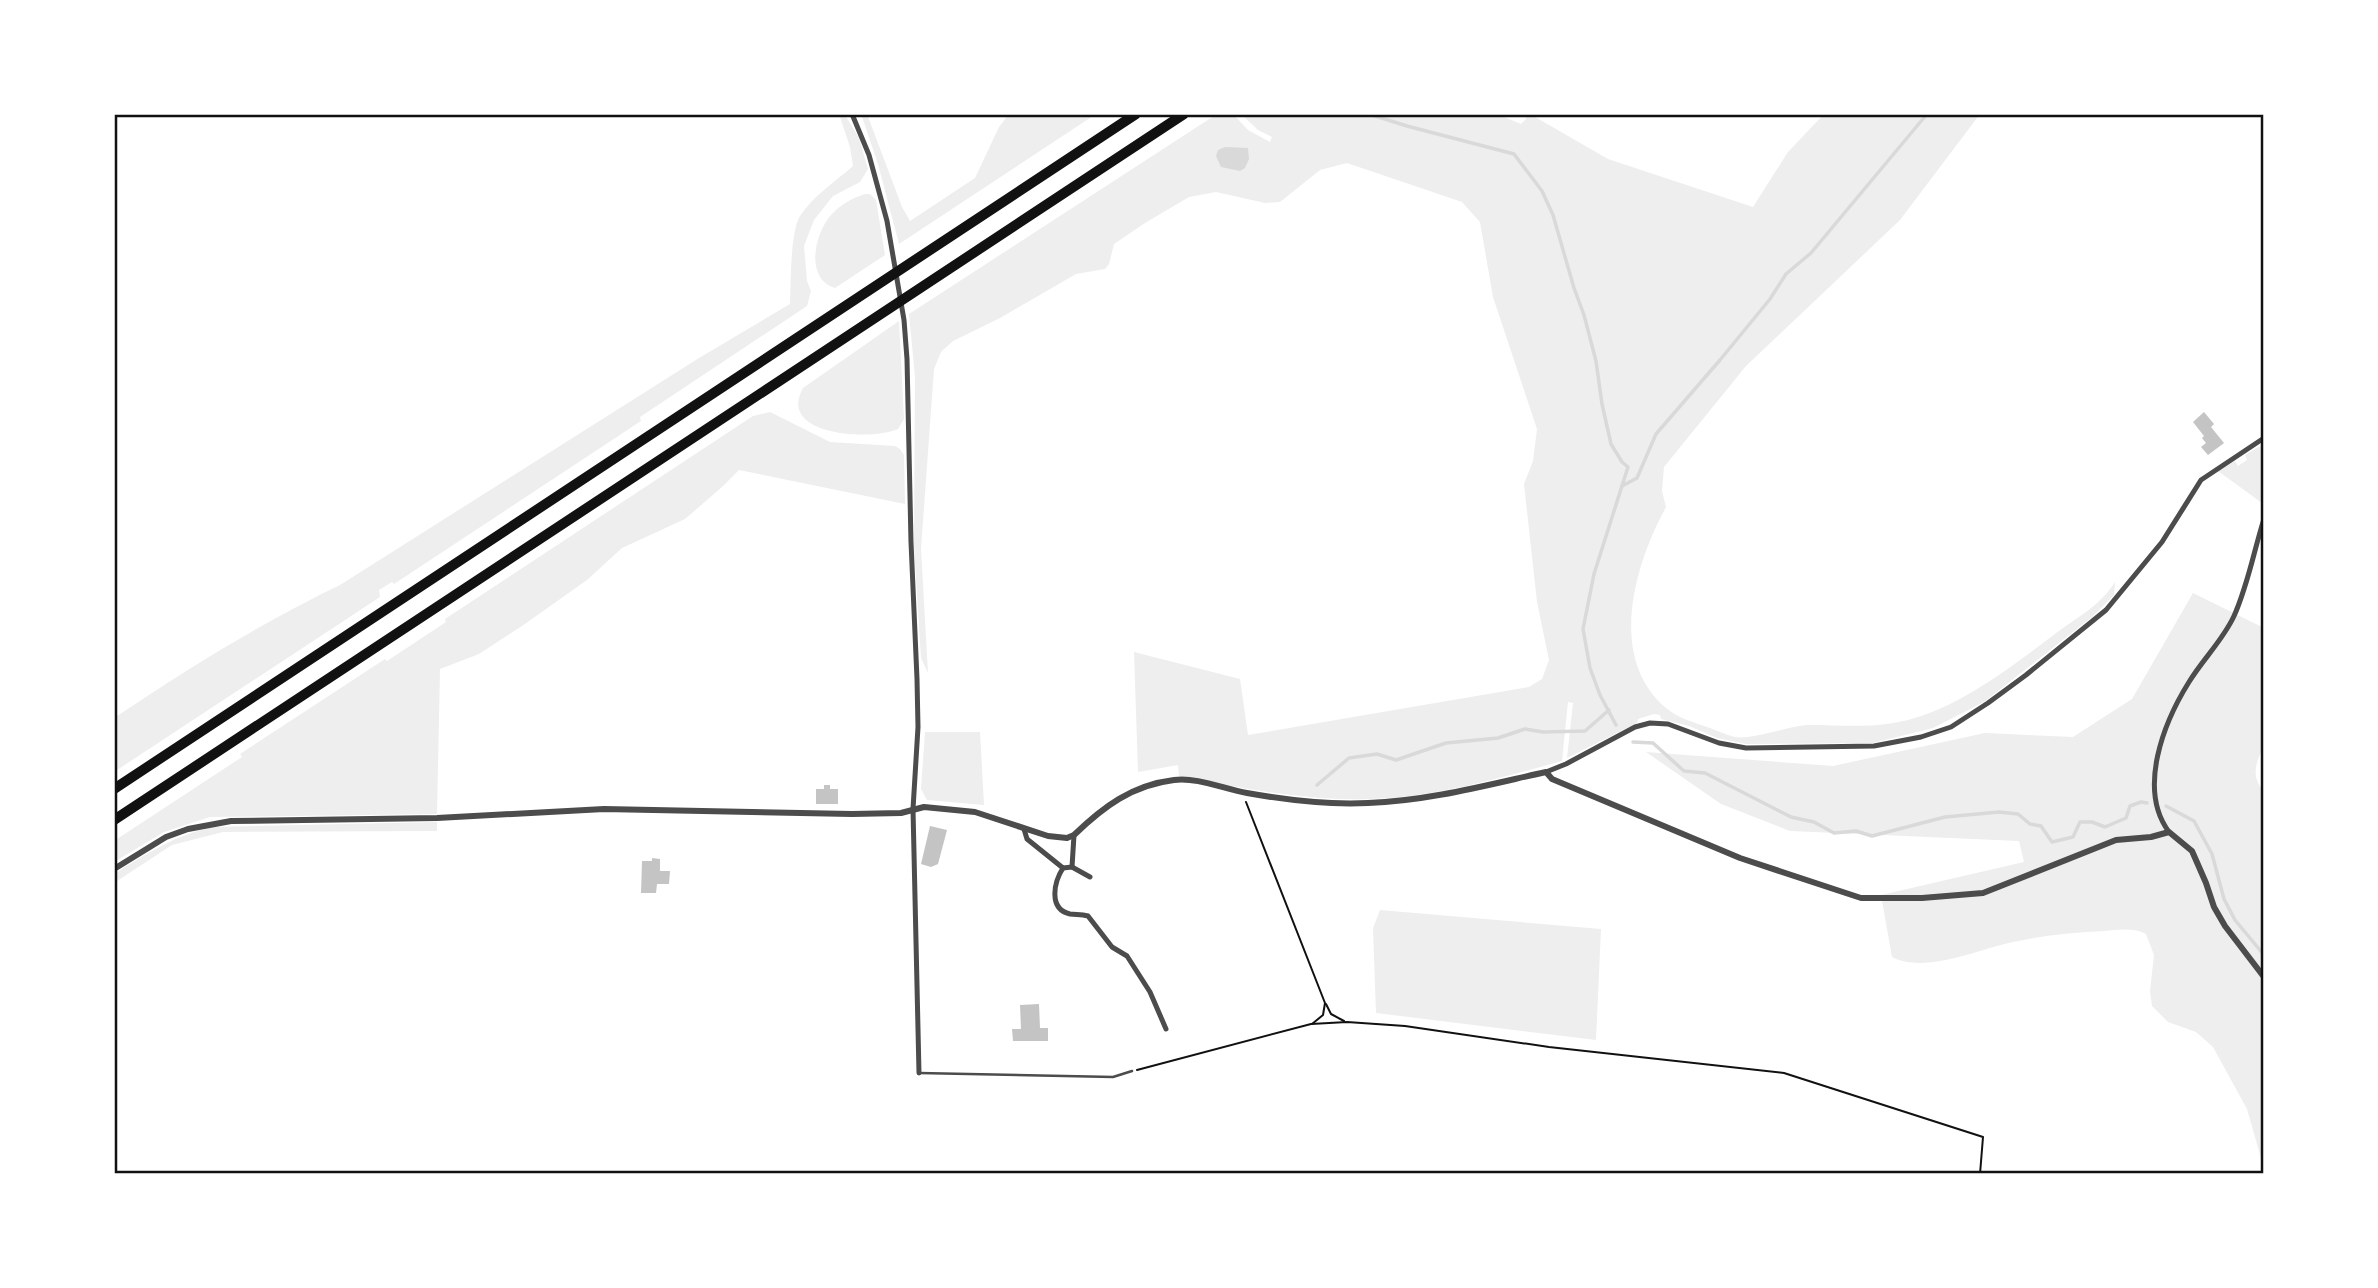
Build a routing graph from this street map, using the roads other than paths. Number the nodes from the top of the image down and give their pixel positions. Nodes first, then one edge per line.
1 (852, 114) edge
2 (1136, 114) edge
3 (1183, 115) edge
4 (2264, 438) edge
5 (2264, 519) edge
6 (1546, 772) junction
7 (114, 789) edge
8 (913, 809) junction
9 (114, 820) edge
10 (1024, 829) junction
11 (2169, 832) junction
12 (1074, 835) junction
13 (1072, 867) junction
14 (1062, 868) junction
15 (114, 869) edge
16 (1090, 877) dead end
17 (2264, 978) edge
18 (1166, 1029) dead end
19 (1132, 1071) road end
20 (919, 1073) joint

1 - 8 street
2 - 7 highway
3 - 9 highway
4 - 6 street
5 - 11 street
6 - 11 street
6 - 12 street
8 - 10 street
8 - 15 street
8 - 20 street
10 - 12 street
10 - 14 street
11 - 17 street
12 - 13 street
13 - 14 street
13 - 16 street
14 - 18 street
19 - 20 lane

